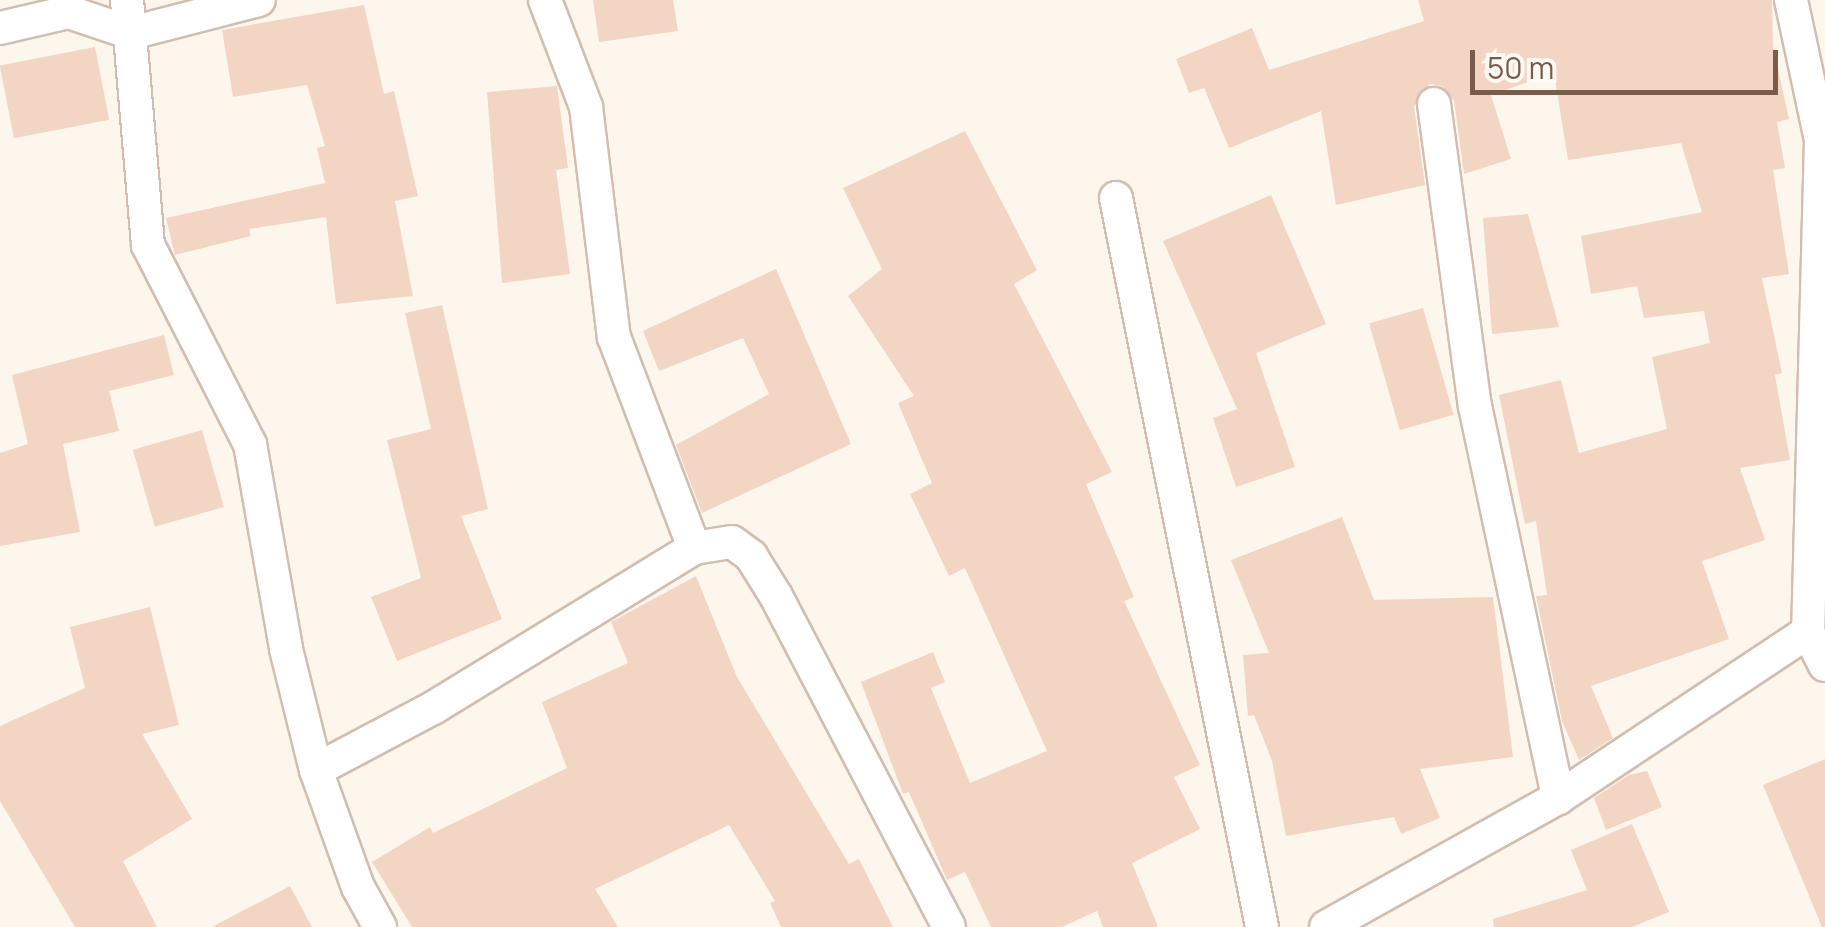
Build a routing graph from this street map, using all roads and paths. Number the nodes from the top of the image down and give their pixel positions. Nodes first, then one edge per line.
1 (127, 0) edge
2 (259, 0) edge
3 (545, 0) edge
4 (1790, 0) edge
5 (0, 28) edge
6 (131, 33) junction
7 (1434, 104) dead end
8 (1116, 198) dead end
9 (694, 548) junction
10 (1808, 632) junction
11 (1825, 666) edge
12 (316, 770) junction
13 (1558, 798) junction
14 (380, 927) edge
15 (949, 927) edge
16 (1262, 927) edge
17 (1326, 927) edge

1 - 6 street
2 - 6 street
3 - 9 street
4 - 10 street
5 - 6 street
6 - 12 street
7 - 13 street
8 - 16 street
9 - 12 street
9 - 15 street
10 - 11 street
10 - 13 street
12 - 14 street
13 - 17 street

